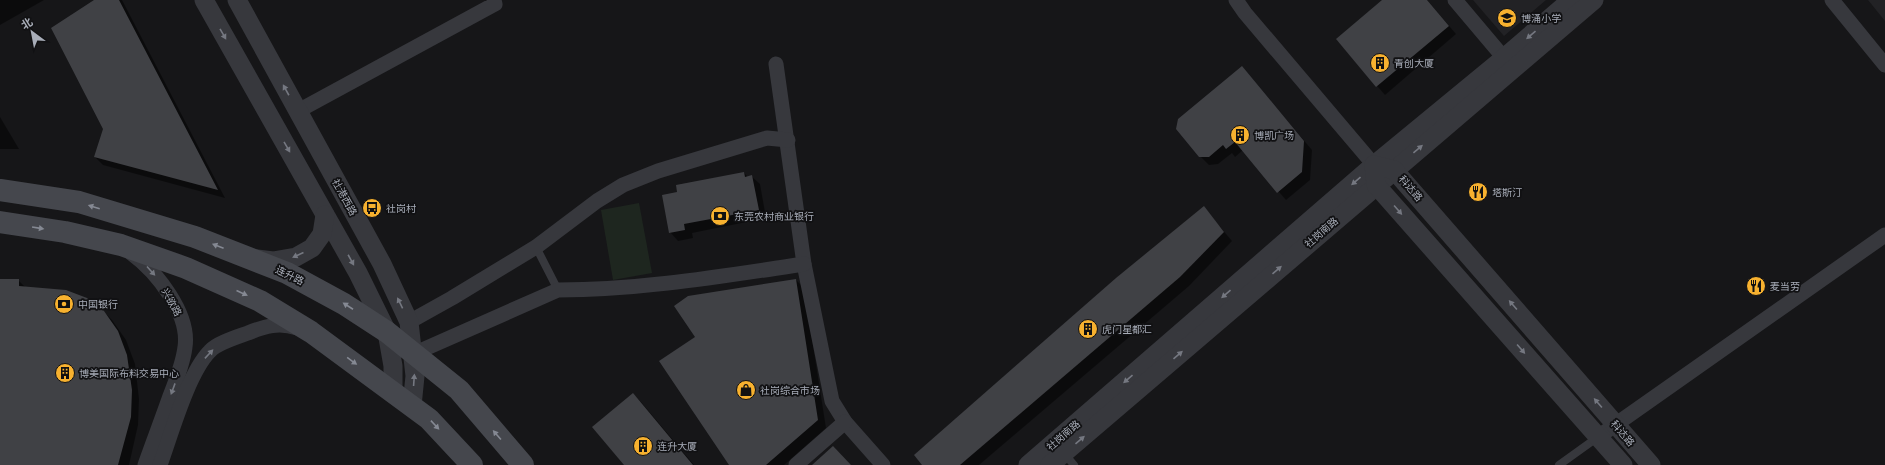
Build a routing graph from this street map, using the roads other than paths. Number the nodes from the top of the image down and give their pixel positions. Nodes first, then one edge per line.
1 (204, 0) edge
2 (237, 0) edge
3 (494, 0) edge
4 (1236, 0) edge
5 (1455, 0) edge
6 (1571, 0) edge
7 (1594, 0) edge
8 (1832, 0) edge
9 (1504, 58) junction
10 (776, 64) dead end
11 (1885, 65) edge
12 (298, 111) junction
13 (788, 140) junction
14 (1374, 165) junction
15 (1394, 170) junction
16 (1376, 185) junction
17 (0, 190) edge
18 (326, 215) junction
19 (0, 222) edge
20 (1885, 235) edge
21 (121, 246) junction
22 (536, 247) junction
23 (248, 258) junction
24 (804, 264) junction
25 (558, 290) junction
26 (409, 322) junction
27 (311, 332) junction
28 (387, 332) junction
29 (413, 354) junction
30 (393, 392) junction
31 (412, 406) junction
32 (845, 422) junction
33 (1616, 424) junction
34 (1598, 437) junction
35 (1061, 456) edge
36 (145, 465) edge
37 (160, 465) edge
38 (472, 465) edge
39 (523, 465) edge
40 (796, 465) edge
41 (883, 465) edge
42 (1028, 465) edge
43 (1559, 465) edge
44 (1623, 465) edge
45 (1651, 465) edge

1 -> 18 street
12 -> 2 street, 社港西路
3 - 12 street
4 - 14 street
5 - 9 street
6 -> 9 street, 社岗南路
15 -> 7 street, 社岗南路
8 - 11 street
9 - 14 street, 社岗南路
10 - 13 street
26 -> 12 street, 社港西路
13 - 22 street
13 - 24 street
14 - 15 street, 科达路
14 - 16 street
14 -> 35 street, 社岗南路
15 - 16 street, 社岗南路
33 -> 15 street, 科达路
16 -> 34 street, 科达路
35 -> 16 street, 社岗南路
23 -> 17 main road, 连升路
18 -> 23 street
18 -> 28 street
19 -> 21 main road
20 - 33 street
21 -> 27 main road
21 -> 36 street, 兴欲路
22 - 25 lane
22 - 26 street
28 -> 23 main road, 连升路
24 - 25 street
24 - 32 street
25 - 29 street
26 - 29 street, 社港西路
27 -> 30 main road
37 -> 27 street
28 - 29 main road, 连升路
28 - 30 street
31 -> 29 street, 社港西路
39 -> 29 main road, 连升路
30 - 31 main road
31 -> 38 main road
32 - 40 street
32 - 41 street
33 - 34 street
33 - 45 street, 科达路
34 - 43 lane
34 - 44 street, 科达路
35 - 42 street, 社岗南路

